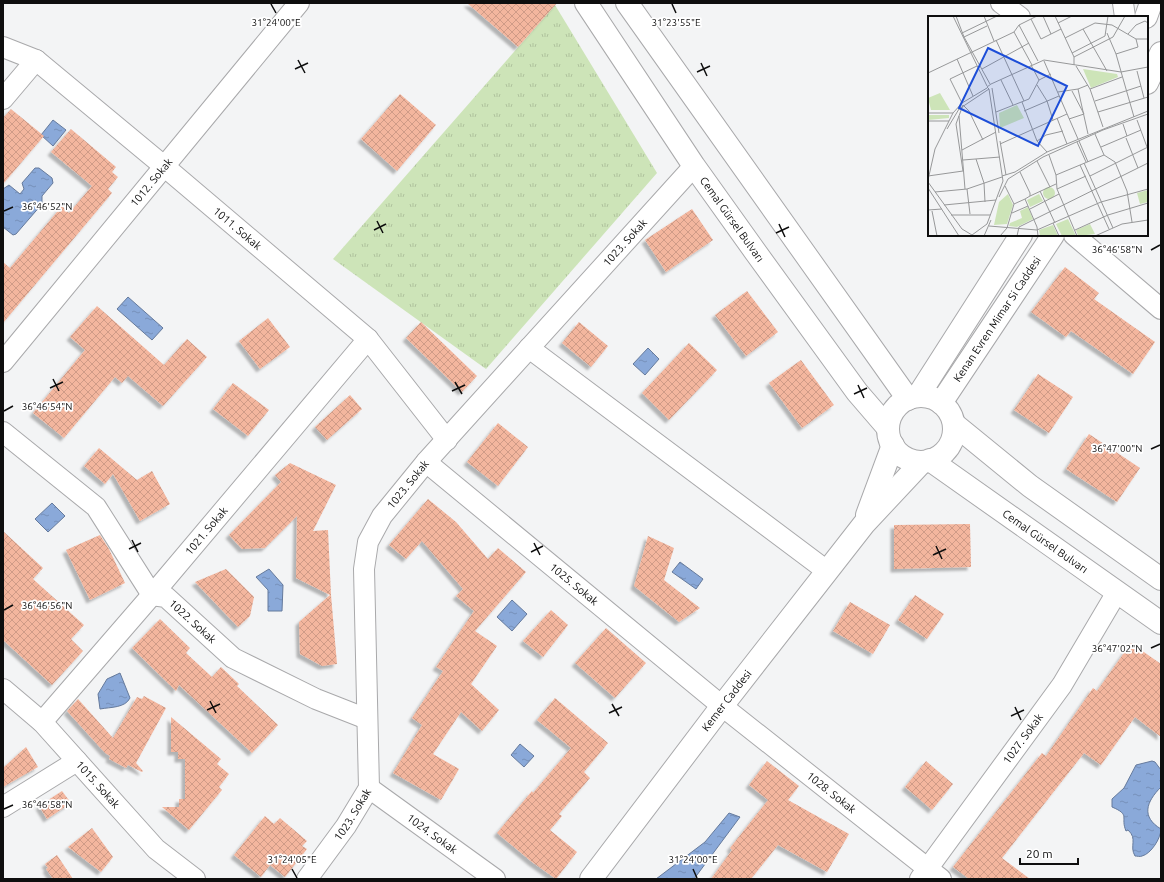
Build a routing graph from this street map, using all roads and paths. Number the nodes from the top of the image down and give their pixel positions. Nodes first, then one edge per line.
1 (299, 3) edge
2 (586, 3) edge
3 (627, 3) edge
4 (1001, 3) edge
5 (1123, 3) edge
6 (1151, 3) edge
7 (1019, 16) edge
8 (1125, 16) edge
9 (1146, 16) edge
10 (3, 47) edge
11 (1161, 53) edge
12 (36, 60) junction
13 (1153, 83) edge
14 (3, 99) edge
15 (165, 166) junction
16 (694, 166) junction
17 (1020, 236) edge
18 (1052, 236) edge
19 (1075, 236) edge
20 (1161, 309) edge
21 (368, 339) junction
22 (529, 348) junction
23 (3, 362) edge
24 (913, 398) junction
25 (941, 403) junction
26 (954, 424) junction
27 (3, 432) edge
28 (890, 437) junction
29 (446, 440) junction
30 (926, 461) junction
31 (426, 462) junction
32 (864, 524) junction
33 (827, 571) junction
34 (1161, 578) edge
35 (1117, 592) junction
36 (152, 595) junction
37 (1161, 623) edge
38 (3, 689) edge
39 (722, 706) junction
40 (367, 719) junction
41 (42, 722) junction
42 (77, 761) junction
43 (369, 788) junction
44 (3, 807) edge
45 (930, 875) edge
46 (195, 879) edge
47 (307, 879) edge
48 (495, 879) edge
49 (591, 879) edge

1 - 15 street, 1012. Sokak
2 - 16 main road, Cemal Gürsel Bulvarı
3 - 24 main road
4 - 7 street
5 - 8 street
6 - 9 main road
10 - 12 street, 1011. Sokak
11 - 13 main road
12 - 14 street
12 - 15 street, 1011. Sokak
15 - 21 street, 1011. Sokak
15 - 23 street, 1012. Sokak
16 - 22 street, 1023. Sokak
16 - 28 main road, Cemal Gürsel Bulvarı
17 - 24 main road
18 - 25 main road, Kenan Evren Mimar Si Caddesi
19 - 20 street
21 - 29 street, 1011. Sokak
21 - 36 street, 1021. Sokak
22 - 29 street, 1023. Sokak
22 - 33 street
24 - 25 main road
24 - 28 main road
25 - 26 main road
26 - 30 main road
26 - 34 main road
27 - 36 street
28 - 30 main road
28 - 32 main road
29 - 31 street, 1023. Sokak
30 - 32 main road
30 - 35 main road, Cemal Gürsel Bulvarı
31 - 39 street, 1025. Sokak
31 - 40 street, 1023. Sokak
32 - 33 main road, Kemer Caddesi
33 - 39 main road, Kemer Caddesi
35 - 37 main road, Cemal Gürsel Bulvarı
35 - 45 street, 1027. Sokak
36 - 40 street, 1022. Sokak
36 - 41 street, 1021. Sokak
38 - 41 street, 1015. Sokak
39 - 45 street, 1028. Sokak
39 - 49 main road, Kemer Caddesi
40 - 43 street, 1023. Sokak
41 - 42 street, 1015. Sokak
42 - 44 street
42 - 46 street, 1015. Sokak
43 - 47 street, 1023. Sokak
43 - 48 street, 1024. Sokak

